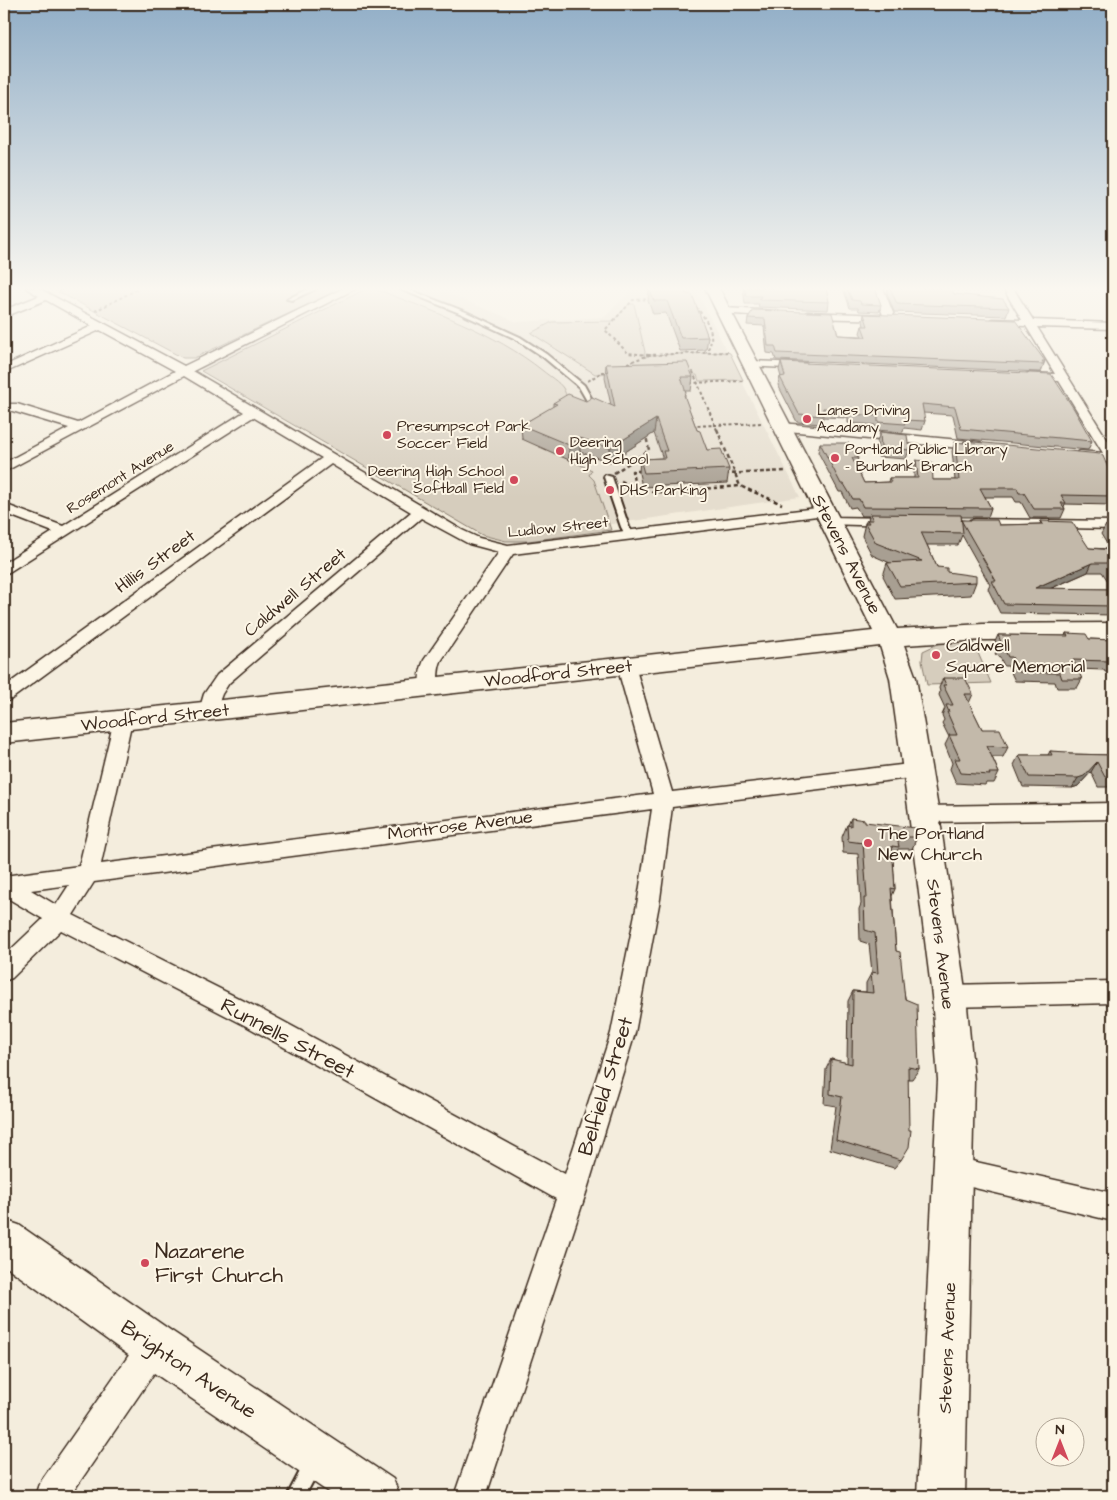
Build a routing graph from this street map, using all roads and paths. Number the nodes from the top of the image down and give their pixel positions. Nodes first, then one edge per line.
1 (30, 358) edge
2 (160, 358) edge
3 (210, 358) edge
4 (547, 358) edge
5 (642, 358) joint
6 (740, 358) edge
7 (1052, 358) edge
8 (644, 364) edge
9 (619, 366) edge
10 (814, 367) edge
11 (612, 368) edge
12 (4, 370) edge
13 (184, 371) junction
14 (601, 372) junction
15 (610, 372) edge
16 (748, 372) junction
17 (684, 373) edge
18 (1014, 376) edge
19 (1064, 378) junction
20 (698, 382) junction
21 (688, 383) edge
22 (582, 386) junction
23 (592, 405) edge
24 (12, 407) dead end
25 (253, 412) junction
26 (714, 425) junction
27 (774, 425) junction
28 (689, 426) edge
29 (79, 427) junction
30 (645, 434) edge
31 (995, 447) edge
32 (1064, 454) edge
33 (330, 458) junction
34 (1113, 458) edge
35 (4, 468) edge
36 (647, 470) edge
37 (789, 471) dead end
38 (735, 473) junction
39 (723, 474) edge
40 (608, 477) joint
41 (740, 486) junction
42 (789, 507) dead end
43 (4, 508) edge
44 (420, 511) junction
45 (828, 516) junction
46 (905, 522) edge
47 (965, 523) edge
48 (1113, 525) edge
49 (64, 531) junction
50 (630, 536) junction
51 (508, 550) junction
52 (4, 569) edge
53 (1113, 632) edge
54 (888, 638) junction
55 (626, 666) junction
56 (429, 687) junction
57 (4, 696) edge
58 (208, 711) junction
59 (123, 720) junction
60 (4, 733) edge
61 (918, 770) junction
62 (663, 799) junction
63 (1113, 811) edge
64 (924, 814) junction
65 (88, 874) junction
66 (4, 885) edge
67 (59, 918) junction
68 (4, 971) edge
69 (1113, 992) edge
70 (949, 996) junction
71 (954, 1170) junction
72 (572, 1193) junction
73 (1113, 1207) edge
74 (4, 1240) edge
75 (154, 1346) junction
76 (317, 1456) junction
77 (51, 1496) edge
78 (296, 1496) edge
79 (376, 1496) edge
80 (470, 1496) edge
81 (941, 1496) edge

1 - 12 street
2 - 13 street, Ludlow Street
3 - 13 street
4 - 22 lane
5 - 8 path
5 - 9 path
6 - 16 main road, Stevens Avenue
7 - 19 street
10 - 16 street
11 - 14 path
13 - 25 street, Ludlow Street
13 - 29 street
14 - 15 path
14 - 22 path
16 - 20 path
16 - 27 main road, Stevens Avenue
17 - 20 path
18 - 19 street
19 - 34 street
20 - 21 path
20 - 26 path
22 - 23 lane
24 - 29 street
25 - 33 street, Ludlow Street
25 - 49 street, Rosemont Avenue
26 - 27 path
26 - 28 path
26 - 38 path
27 - 31 street
27 - 45 main road, Stevens Avenue
29 - 35 street
30 - 40 path
32 - 34 street
33 - 44 street, Ludlow Street
33 - 57 street, Hillis Street
36 - 41 path
37 - 38 path
38 - 39 path
38 - 41 path
40 - 50 lane
41 - 42 path
43 - 49 street
44 - 51 street, Ludlow Street
44 - 58 street, Caldwell Street
45 - 46 street, Ludlow Street
45 - 50 street, Ludlow Street
45 - 54 main road, Stevens Avenue
47 - 48 street
49 - 52 street, Rosemont Avenue
50 - 51 street, Ludlow Street
51 - 56 street
53 - 54 main road, Woodford Street
54 - 55 main road, Woodford Street
54 - 61 main road, Stevens Avenue
55 - 56 main road, Woodford Street
55 - 62 street, Belfield Street
56 - 58 main road, Woodford Street
58 - 59 main road, Woodford Street
59 - 60 main road, Woodford Street
59 - 65 street
61 - 62 street, Montrose Avenue
61 - 64 main road, Stevens Avenue
62 - 65 street, Montrose Avenue
62 - 72 street, Belfield Street
63 - 64 street
64 - 70 main road, Stevens Avenue
65 - 66 street, Montrose Avenue
65 - 67 street
66 - 67 street, Runnells Street
67 - 68 street
67 - 72 street, Runnells Street
69 - 70 street
70 - 71 main road, Stevens Avenue
71 - 73 street
71 - 81 main road, Stevens Avenue
72 - 80 street, Belfield Street
74 - 75 main road, Brighton Avenue
75 - 76 main road, Brighton Avenue
75 - 77 street
76 - 78 lane
76 - 79 main road, Brighton Avenue

